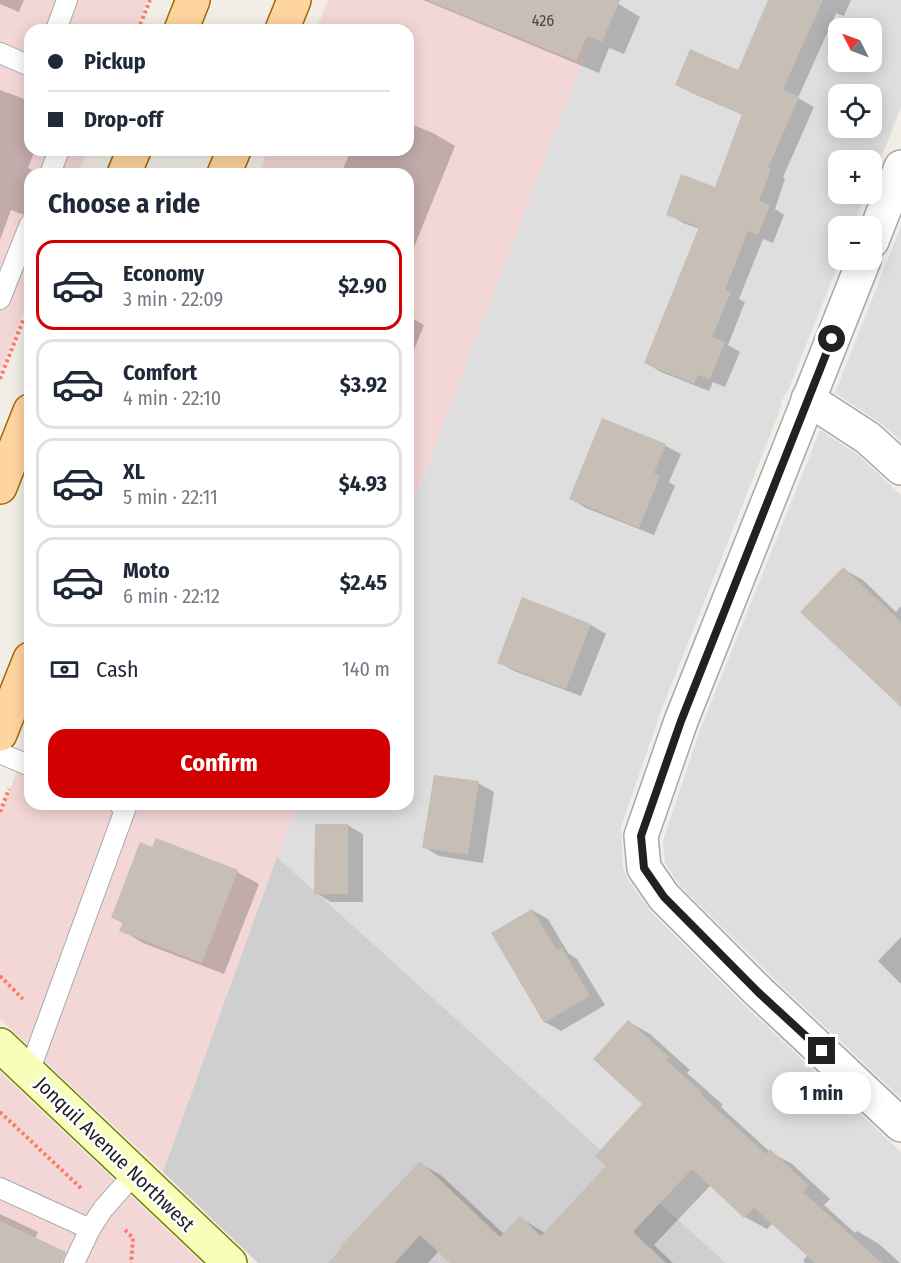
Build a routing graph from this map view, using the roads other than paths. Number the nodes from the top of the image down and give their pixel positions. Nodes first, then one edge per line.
1 (67, 0) edge
2 (193, 0) edge
3 (294, 0) edge
4 (58, 24) edge
5 (183, 24) edge
6 (284, 24) edge
7 (0, 53) edge
8 (24, 63) edge
9 (901, 167) edge
10 (882, 216) edge
11 (24, 239) edge
12 (860, 270) edge
13 (0, 299) edge
14 (808, 399) junction
15 (24, 426) edge
16 (901, 468) edge
17 (0, 487) edge
18 (24, 674) edge
19 (0, 734) edge
20 (0, 753) edge
21 (24, 763) edge
22 (125, 810) edge
23 (0, 1045) edge
24 (29, 1072) junction
25 (901, 1125) edge
26 (135, 1173) junction
27 (0, 1188) edge
28 (90, 1229) junction
29 (74, 1263) edge
30 (230, 1263) edge

1 - 4 lane
2 - 5 main road
3 - 6 main road
7 - 8 lane
9 - 10 street
11 - 13 lane
12 - 14 street
14 - 16 street
14 - 25 street
15 - 17 main road
18 - 19 main road
20 - 21 lane
22 - 24 lane
23 - 24 street, Jonquil Avenue Northwest
24 - 26 street, Jonquil Avenue Northwest
26 - 28 lane
26 - 30 street, Jonquil Avenue Northwest
27 - 28 lane
28 - 29 lane

